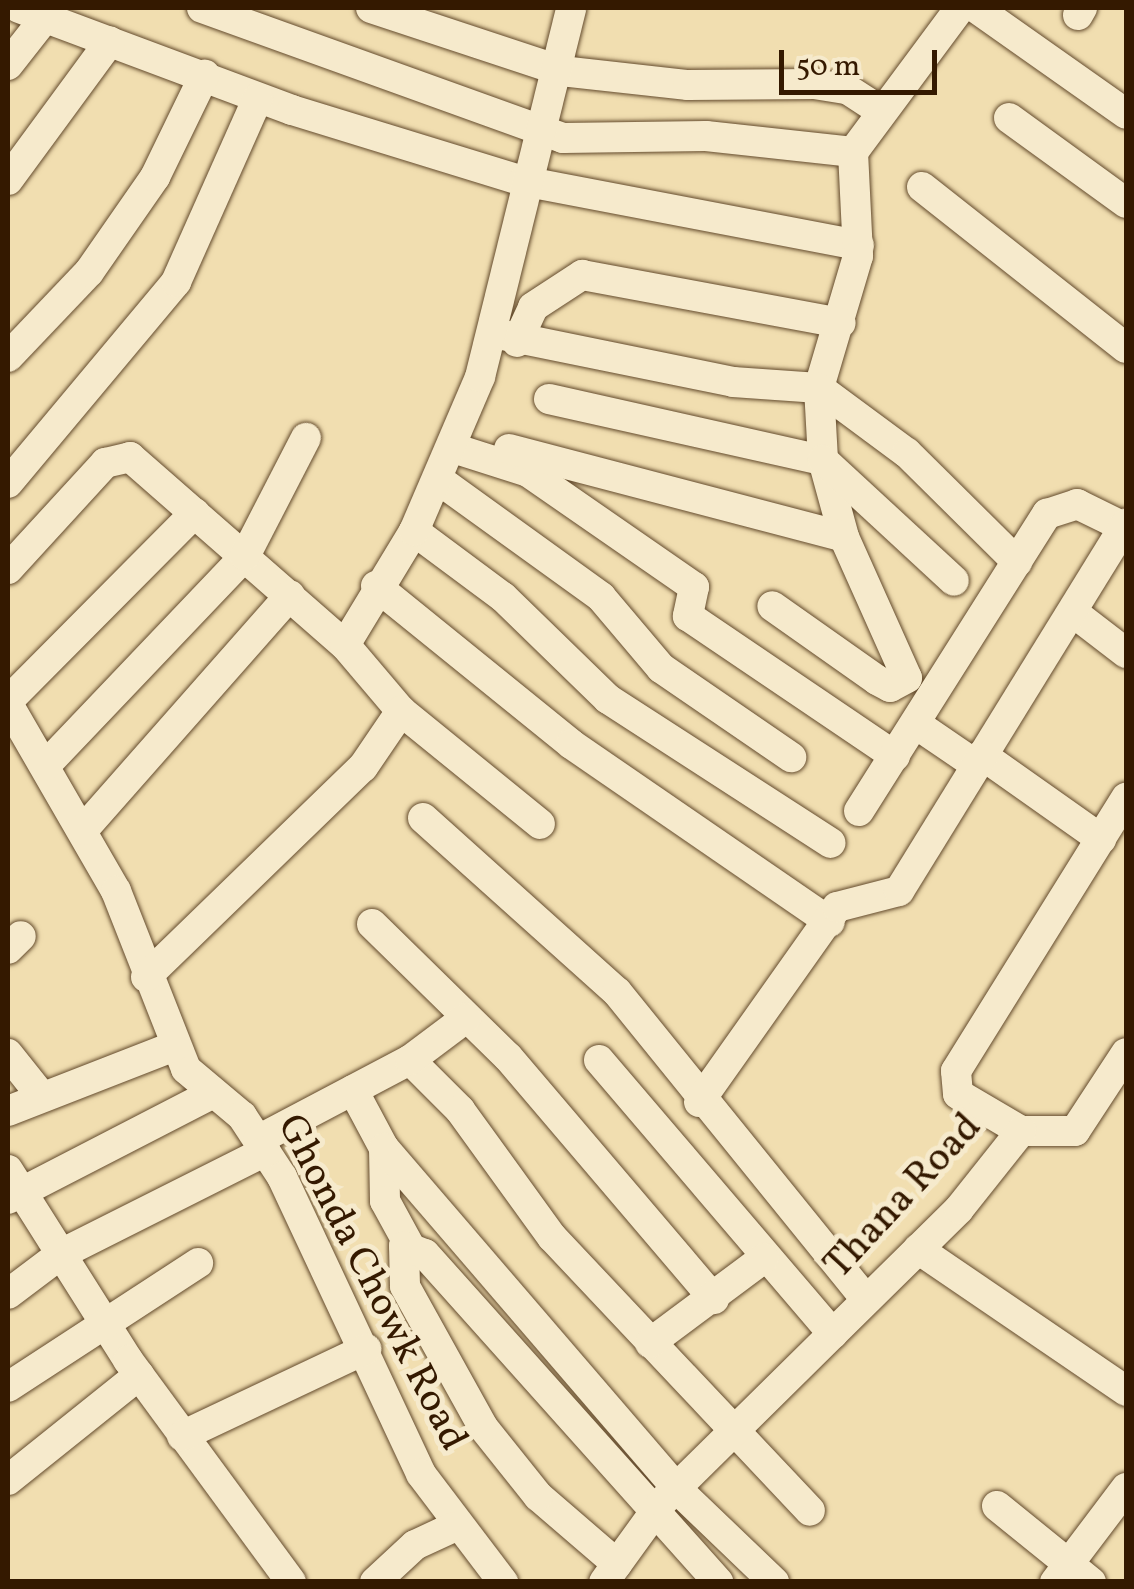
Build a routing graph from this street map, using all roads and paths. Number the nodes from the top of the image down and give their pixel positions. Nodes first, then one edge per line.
1 (202, 8) edge
2 (371, 8) edge
3 (571, 8) edge
4 (960, 8) edge
5 (976, 8) edge
6 (32, 13) edge
7 (110, 40) junction
8 (8, 65) edge
9 (560, 71) junction
10 (204, 74) junction
11 (258, 98) junction
12 (878, 109) junction
13 (1126, 114) edge
14 (1009, 118) dead end
15 (540, 131) junction
16 (852, 152) junction
17 (8, 180) edge
18 (523, 181) junction
19 (922, 187) dead end
20 (1126, 203) edge
21 (858, 244) junction
22 (840, 323) junction
23 (505, 338) junction
24 (1126, 348) edge
25 (8, 356) edge
26 (819, 388) junction
27 (549, 399) dead end
28 (306, 438) dead end
29 (454, 444) junction
30 (824, 460) junction
31 (439, 480) junction
32 (8, 484) edge
33 (196, 513) junction
34 (1125, 525) edge
35 (414, 531) junction
36 (844, 537) junction
37 (245, 556) junction
38 (1017, 562) junction
39 (8, 569) edge
40 (954, 581) dead end
41 (376, 586) junction
42 (290, 595) junction
43 (772, 606) dead end
44 (1074, 613) junction
45 (346, 645) junction
46 (1126, 653) edge
47 (8, 702) edge
48 (400, 711) junction
49 (916, 724) junction
50 (895, 756) junction
51 (792, 758) dead end
52 (979, 760) junction
53 (45, 766) junction
54 (1126, 798) edge
55 (859, 811) dead end
56 (423, 818) dead end
57 (540, 824) dead end
58 (83, 830) junction
59 (1101, 839) junction
60 (831, 843) dead end
61 (830, 922) junction
62 (372, 924) dead end
63 (146, 977) junction
64 (466, 1018) junction
65 (175, 1046) junction
66 (8, 1054) edge
67 (410, 1060) junction
68 (600, 1060) dead end
69 (1123, 1064) edge
70 (353, 1090) junction
71 (39, 1093) junction
72 (213, 1093) junction
73 (699, 1102) junction
74 (8, 1111) edge
75 (1021, 1132) junction
76 (262, 1146) junction
77 (384, 1148) junction
78 (12, 1186) edge
79 (408, 1244) junction
80 (918, 1249) junction
81 (61, 1254) junction
82 (764, 1258) junction
83 (198, 1263) dead end
84 (8, 1294) edge
85 (864, 1297) junction
86 (714, 1298) junction
87 (102, 1318) junction
88 (833, 1334) junction
89 (650, 1343) junction
90 (366, 1348) junction
91 (139, 1374) junction
92 (8, 1387) edge
93 (1126, 1390) edge
94 (732, 1433) junction
95 (182, 1436) junction
96 (8, 1480) edge
97 (676, 1488) junction
98 (1126, 1488) edge
99 (997, 1506) dead end
100 (810, 1511) dead end
101 (655, 1513) junction
102 (454, 1527) junction
103 (1071, 1575) edge
104 (610, 1576) edge
105 (291, 1582) edge
106 (375, 1582) edge
107 (503, 1582) edge
108 (718, 1582) edge
109 (774, 1582) edge

1 - 15 street
2 - 9 street
3 - 9 street
4 - 12 street
5 - 13 street
6 - 7 street
6 - 8 street
7 - 10 street
7 - 17 street
9 - 12 street
9 - 15 street
10 - 11 street
10 - 25 street
11 - 18 street
11 - 32 street
12 - 16 street
14 - 20 street
15 - 16 street
15 - 18 street
16 - 21 street
18 - 21 street
18 - 23 street
19 - 24 street
21 - 22 street
22 - 23 street
22 - 26 street
23 - 26 street
23 - 29 street
26 - 30 street
26 - 38 street
27 - 30 street
28 - 37 street
29 - 31 street
29 - 36 street
29 - 50 street
30 - 36 street
30 - 40 street
31 - 35 street
31 - 51 street
33 - 37 street
33 - 39 street
33 - 47 street
34 - 38 street
34 - 44 street
35 - 41 street
35 - 60 street
36 - 43 street
37 - 42 street
37 - 53 street
38 - 49 street
41 - 45 street
41 - 61 street
42 - 45 street
42 - 58 street
44 - 46 street
44 - 52 street
45 - 48 street
47 - 53 street, Ghonda Chowk Road
48 - 57 street
48 - 63 street
49 - 50 street
49 - 52 street
50 - 55 street
52 - 59 street
52 - 61 street
53 - 58 street, Ghonda Chowk Road
54 - 59 street, Thana Road
56 - 73 street
58 - 63 street, Ghonda Chowk Road
59 - 75 street, Thana Road
61 - 73 street
62 - 64 street
63 - 65 street, Ghonda Chowk Road
64 - 67 street
64 - 86 street
65 - 71 street
65 - 72 street, Ghonda Chowk Road
66 - 71 street
67 - 70 street
67 - 89 street
68 - 82 street
69 - 75 street
70 - 76 street
70 - 77 street
71 - 74 street
72 - 76 street, Ghonda Chowk Road
72 - 78 street
73 - 85 street
75 - 80 street, Thana Road
76 - 81 street
76 - 90 street, Ghonda Chowk Road
77 - 79 street
77 - 97 street
78 - 81 street
79 - 101 street
79 - 104 street
80 - 85 street, Thana Road
80 - 93 street
81 - 84 street
81 - 87 street
82 - 86 street
82 - 88 street
83 - 87 street
85 - 88 street, Thana Road
86 - 89 street
87 - 91 street
87 - 92 street
88 - 94 street, Thana Road
89 - 94 street
90 - 95 street
90 - 102 street, Ghonda Chowk Road
91 - 95 street
91 - 96 street
94 - 97 street, Thana Road
94 - 100 street
95 - 105 street
97 - 101 street, Thana Road
97 - 109 street
98 - 103 street
99 - 103 street
101 - 104 street, Thana Road
101 - 108 street
102 - 106 street
102 - 107 street, Ghonda Chowk Road

